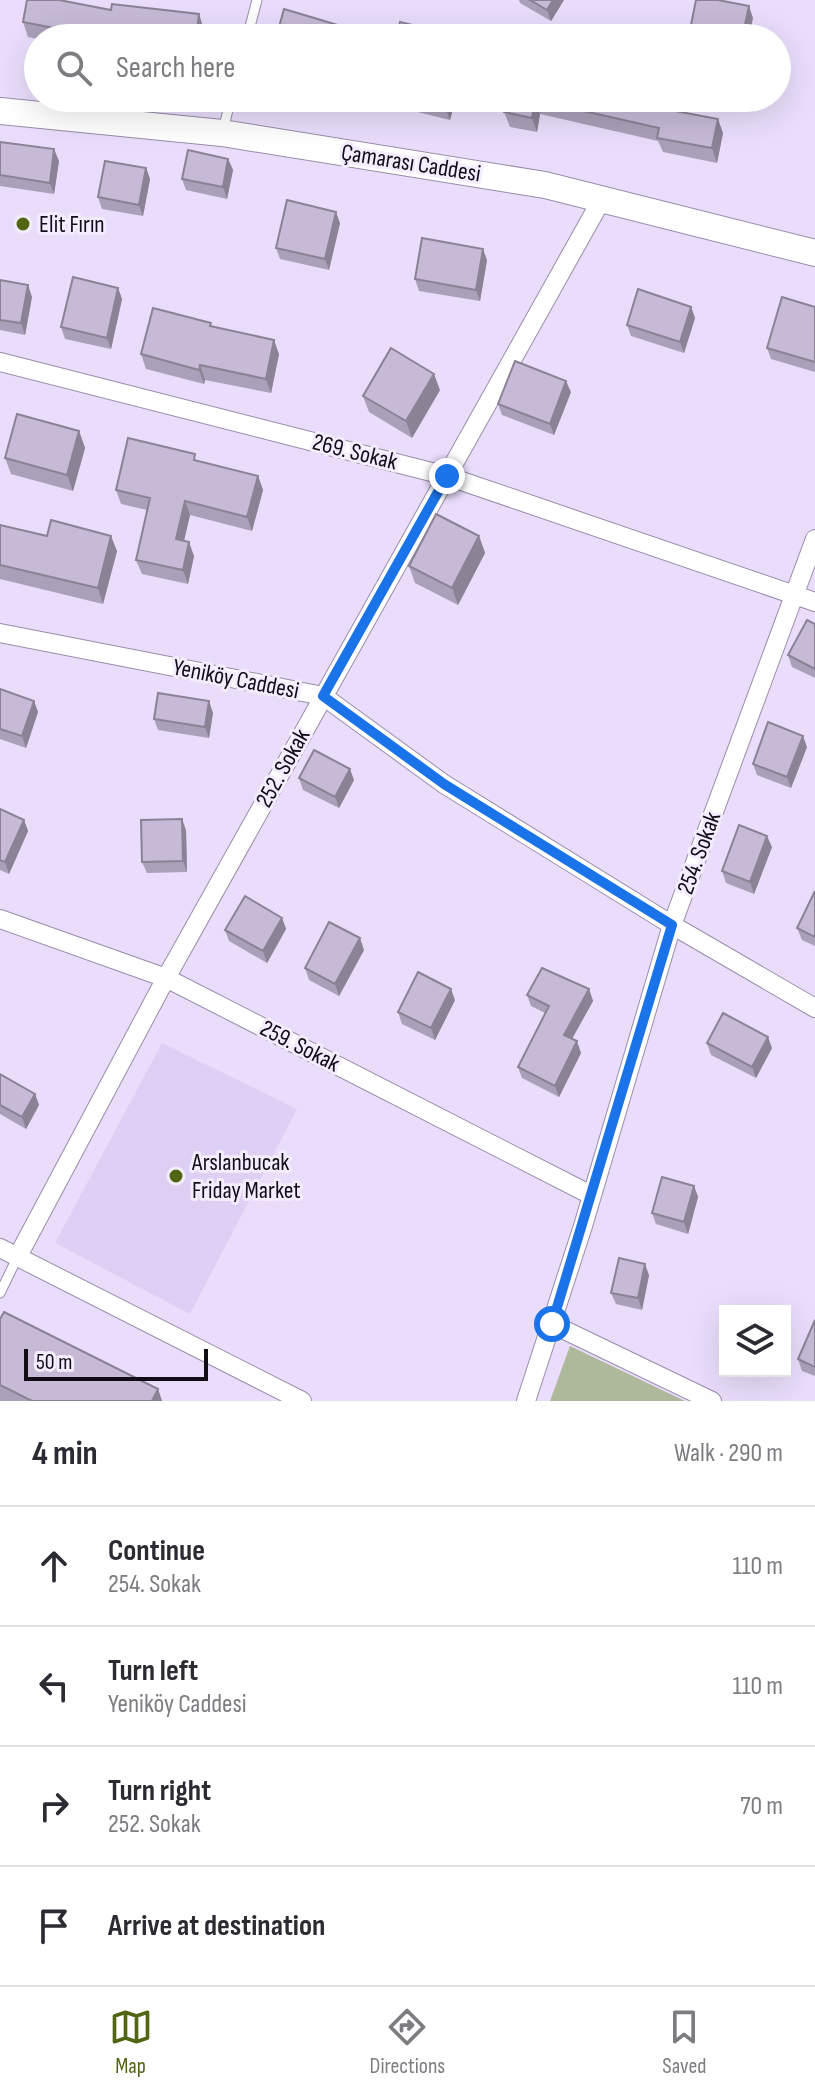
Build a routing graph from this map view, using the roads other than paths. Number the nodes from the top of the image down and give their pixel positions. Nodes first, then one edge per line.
1 (257, 0) edge
2 (251, 24) edge
3 (0, 111) edge
4 (227, 112) edge
5 (222, 133) junction
6 (602, 199) junction
7 (815, 253) edge
8 (0, 362) edge
9 (447, 476) junction
10 (815, 539) edge
11 (795, 596) junction
12 (815, 602) edge
13 (0, 633) edge
14 (323, 696) junction
15 (0, 919) edge
16 (672, 925) junction
17 (166, 978) junction
18 (815, 1008) edge
19 (591, 1195) junction
20 (0, 1248) edge
21 (18, 1256) junction
22 (0, 1293) edge
23 (552, 1324) junction
24 (302, 1401) edge
25 (526, 1401) edge
26 (712, 1401) edge

1 - 2 lane
3 - 5 street, Çamarası Caddesi
4 - 5 lane
5 - 6 street, Çamarası Caddesi
6 - 7 street, Çamarası Caddesi
6 - 9 street, 252. Sokak
8 - 9 street, 269. Sokak
9 - 11 street, 269. Sokak
9 - 14 street, 252. Sokak
10 - 11 street, 254. Sokak
11 - 12 street, 269. Sokak
11 - 16 street, 254. Sokak
13 - 14 street, Yeniköy Caddesi
14 - 16 street, Yeniköy Caddesi
14 - 17 street, 252. Sokak
15 - 17 street, 259. Sokak
16 - 18 street, Yeniköy Caddesi
16 - 19 street, 254. Sokak
17 - 19 street, 259. Sokak
17 - 21 street, 252. Sokak
19 - 23 street, 254. Sokak
20 - 21 street
21 - 22 lane
21 - 24 street
23 - 25 street, 254. Sokak
23 - 26 street

